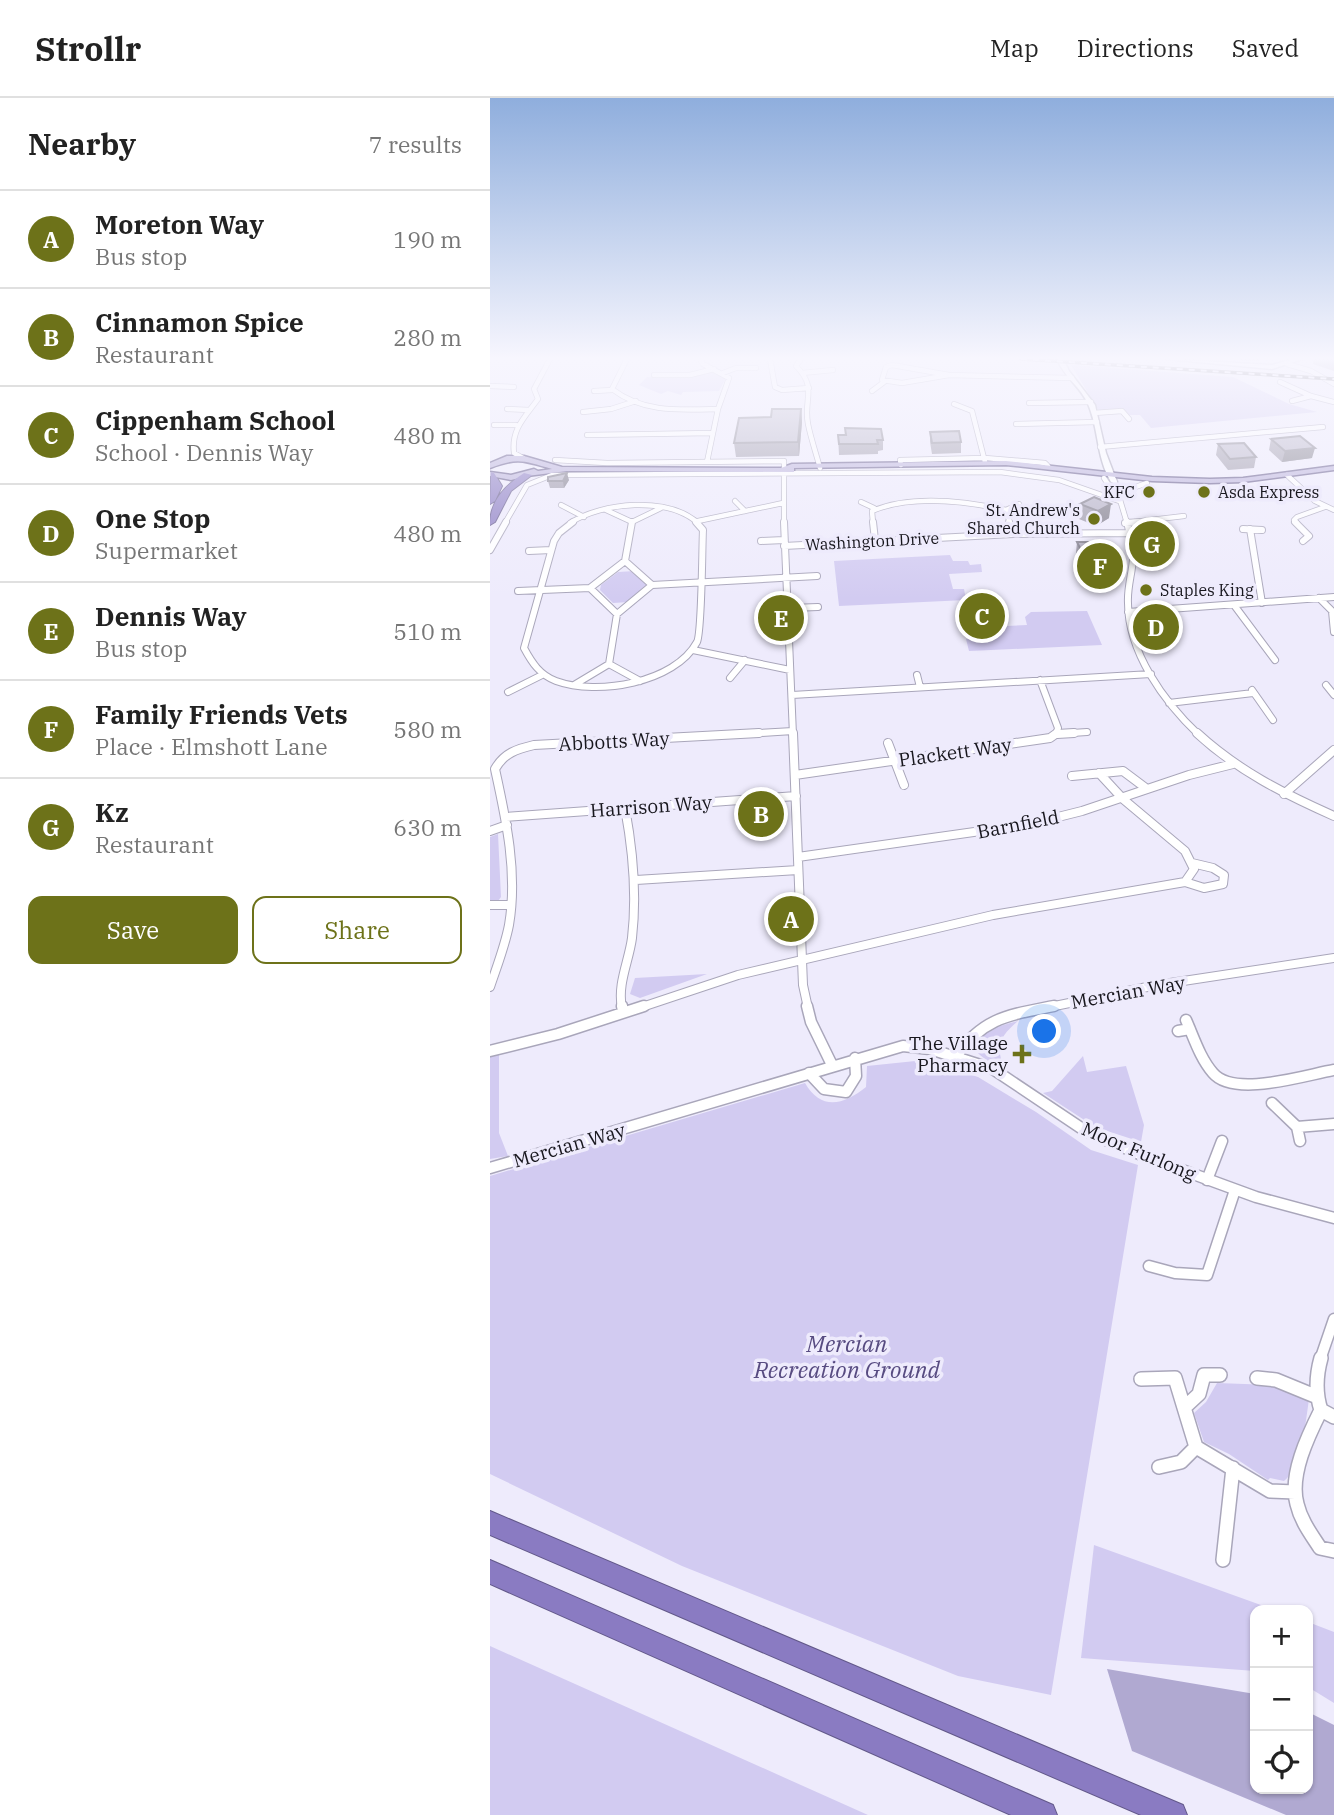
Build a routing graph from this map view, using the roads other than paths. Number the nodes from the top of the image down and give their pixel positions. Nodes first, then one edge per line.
1 (512, 439) edge
2 (712, 439) edge
3 (811, 439) edge
4 (980, 439) edge
5 (1099, 439) edge
6 (1188, 439) edge
7 (1100, 447) junction
8 (513, 449) junction
9 (523, 457) junction
10 (555, 460) dead end
11 (536, 461) junction
12 (707, 462) junction
13 (986, 462) junction
14 (1104, 465) joint
15 (493, 467) edge
16 (818, 468) junction
17 (1334, 468) edge
18 (567, 469) junction
19 (785, 471) junction
20 (581, 472) junction
21 (529, 474) junction
22 (1287, 475) junction
23 (1107, 477) junction
24 (1210, 481) junction
25 (1147, 483) junction
26 (1119, 498) junction
27 (490, 501) edge
28 (735, 501) dead end
29 (861, 502) dead end
30 (783, 503) junction
31 (1018, 504) dead end
32 (561, 505) dead end
33 (1325, 507) junction
34 (662, 508) junction
35 (874, 509) junction
36 (605, 510) junction
37 (1006, 510) junction
38 (1334, 510) edge
39 (745, 512) junction
40 (1184, 516) dead end
41 (584, 517) junction
42 (698, 521) junction
43 (490, 522) edge
44 (632, 522) junction
45 (1125, 523) junction
46 (1262, 530) dead end
47 (1128, 533) junction
48 (1013, 534) junction
49 (875, 540) junction
50 (761, 541) dead end
51 (1304, 541) dead end
52 (784, 543) junction
53 (490, 550) edge
54 (551, 550) junction
55 (529, 551) dead end
56 (625, 561) junction
57 (817, 576) dead end
58 (786, 578) junction
59 (701, 582) junction
60 (652, 585) junction
61 (590, 587) junction
62 (540, 590) junction
63 (518, 591) dead end
64 (1334, 597) edge
65 (1319, 598) junction
66 (1262, 603) junction
67 (1234, 605) junction
68 (818, 607) dead end
69 (788, 608) junction
70 (764, 609) dead end
71 (1128, 612) junction
72 (617, 614) junction
73 (1334, 632) edge
74 (693, 650) junction
75 (745, 660) junction
76 (1275, 660) dead end
77 (609, 664) junction
78 (790, 670) junction
79 (1150, 674) junction
80 (542, 675) junction
81 (917, 676) dead end
82 (730, 678) dead end
83 (1040, 680) junction
84 (640, 681) junction
85 (574, 685) junction
86 (1326, 685) dead end
87 (920, 687) junction
88 (508, 692) dead end
89 (792, 695) junction
90 (1334, 695) edge
91 (1169, 703) junction
92 (1273, 720) dead end
93 (793, 730) junction
94 (1087, 732) dead end
95 (1056, 734) junction
96 (888, 743) dead end
97 (1334, 750) edge
98 (895, 760) junction
99 (1233, 764) junction
100 (1099, 773) junction
101 (795, 775) junction
102 (1072, 776) dead end
103 (904, 785) dead end
104 (1147, 789) junction
105 (1284, 794) junction
106 (796, 796) junction
107 (1123, 799) junction
108 (625, 808) junction
109 (1334, 816) edge
110 (507, 821) junction
111 (490, 831) edge
112 (798, 857) junction
113 (1192, 863) junction
114 (798, 870) junction
115 (636, 880) junction
116 (1185, 882) junction
117 (490, 905) edge
118 (510, 905) junction
119 (495, 957) edge
120 (1334, 958) edge
121 (801, 960) junction
122 (490, 987) edge
123 (623, 1011) junction
124 (1178, 1031) dead end
125 (490, 1051) edge
126 (956, 1056) junction
127 (855, 1058) junction
128 (832, 1065) junction
129 (1334, 1070) edge
130 (809, 1073) junction
131 (1272, 1103) dead end
132 (1334, 1124) edge
133 (1297, 1127) junction
134 (1222, 1141) dead end
135 (1300, 1141) dead end
136 (490, 1168) edge
137 (1207, 1180) junction
138 (1235, 1190) junction
139 (1334, 1218) edge
140 (1149, 1266) dead end
141 (1334, 1320) edge
142 (1220, 1375) dead end
143 (1257, 1378) dead end
144 (1141, 1379) dead end
145 (1315, 1396) junction
146 (1185, 1407) junction
147 (1321, 1410) junction
148 (1334, 1417) edge
149 (1196, 1447) junction
150 (1159, 1467) dead end
151 (1233, 1468) junction
152 (1295, 1492) junction
153 (490, 1523) edge
154 (1334, 1550) edge
155 (1223, 1560) dead end
156 (490, 1572) edge
157 (1043, 1815) edge
158 (1173, 1815) edge

1 - 8 street
2 - 12 street
3 - 16 street
4 - 13 street
5 - 7 street
6 - 7 street
7 - 14 street
8 - 9 street
8 - 15 street
9 - 11 main road
9 - 15 main road
10 - 12 street
11 - 18 main road
11 - 21 main road
12 - 19 street
13 - 16 main road
13 - 23 main road
13 - 23 main road
14 - 23 street
15 - 21 main road
15 - 27 highway
16 - 19 main road
17 - 22 main road
18 - 20 main road
18 - 21 main road
19 - 20 main road
19 - 26 street
19 - 30 street
20 - 53 street
21 - 43 highway
22 - 24 main road
22 - 33 street
23 - 24 main road
23 - 25 main road
23 - 26 street
24 - 25 main road
25 - 26 street
26 - 45 street
28 - 39 street
29 - 35 street
30 - 39 street
30 - 52 street
31 - 37 street
32 - 41 street
33 - 38 street
33 - 51 street
34 - 36 street
34 - 42 street
34 - 44 street
35 - 37 street
35 - 49 street
36 - 41 street
36 - 44 street
37 - 48 street
39 - 42 street
40 - 45 street
41 - 54 street
42 - 59 street
44 - 56 street
45 - 47 street
46 - 66 street
47 - 48 street, Washington Drive
47 - 71 street
48 - 49 street, Washington Drive
49 - 52 street, Washington Drive
50 - 52 street, Washington Drive
52 - 58 street
54 - 55 street
54 - 62 street
56 - 60 street
56 - 61 street
57 - 58 street
58 - 59 street
58 - 69 street
59 - 60 street
59 - 74 street
60 - 72 street
61 - 62 street
61 - 72 street
62 - 63 street
62 - 80 street
64 - 65 street
65 - 66 street
65 - 73 street
66 - 67 street
67 - 71 street
67 - 76 street
68 - 69 street
69 - 70 street
69 - 78 street
71 - 79 street
72 - 77 street
74 - 75 street
74 - 84 street
75 - 78 street
75 - 82 street
77 - 84 street
77 - 85 street
78 - 89 street
79 - 83 street
79 - 91 street
80 - 85 street
80 - 88 street
81 - 87 street
83 - 87 street
83 - 95 street
84 - 85 street
86 - 90 street
87 - 89 street
89 - 93 street
91 - 92 street
91 - 99 street
93 - 101 street
93 - 110 street, Abbotts Way
94 - 95 street, Plackett Way
95 - 98 street, Plackett Way
96 - 98 street
97 - 105 street
98 - 101 street, Plackett Way
98 - 103 street
99 - 104 street, Barnfield
99 - 105 street
100 - 102 street
100 - 104 street
100 - 107 street
101 - 106 street
104 - 107 street, Barnfield
105 - 109 street
106 - 108 street, Harrison Way
106 - 112 street
107 - 112 street, Barnfield
107 - 113 street
108 - 110 street, Harrison Way
108 - 115 street
110 - 111 street, Harrison Way
110 - 118 street
112 - 114 street
113 - 116 street
113 - 116 street
114 - 115 street
114 - 121 street
115 - 123 street
116 - 121 street
117 - 118 street
118 - 119 street
119 - 122 street
120 - 126 street, Mercian Way
121 - 123 street
121 - 128 street
123 - 125 street
124 - 129 street
126 - 127 street, Mercian Way
126 - 137 street, Moor Furlong
127 - 128 street, Mercian Way
127 - 130 street
128 - 130 street, Mercian Way
130 - 136 street, Mercian Way
131 - 133 street
132 - 133 street
133 - 135 street
134 - 137 street
137 - 138 street, Moor Furlong
138 - 139 street, Moor Furlong
138 - 140 street
141 - 145 street
142 - 146 street
143 - 145 street
144 - 146 street
145 - 147 street
146 - 149 street
147 - 148 street
147 - 152 street
149 - 150 street
149 - 151 street
151 - 152 street
151 - 155 street
152 - 154 street
153 - 158 highway
156 - 157 highway

